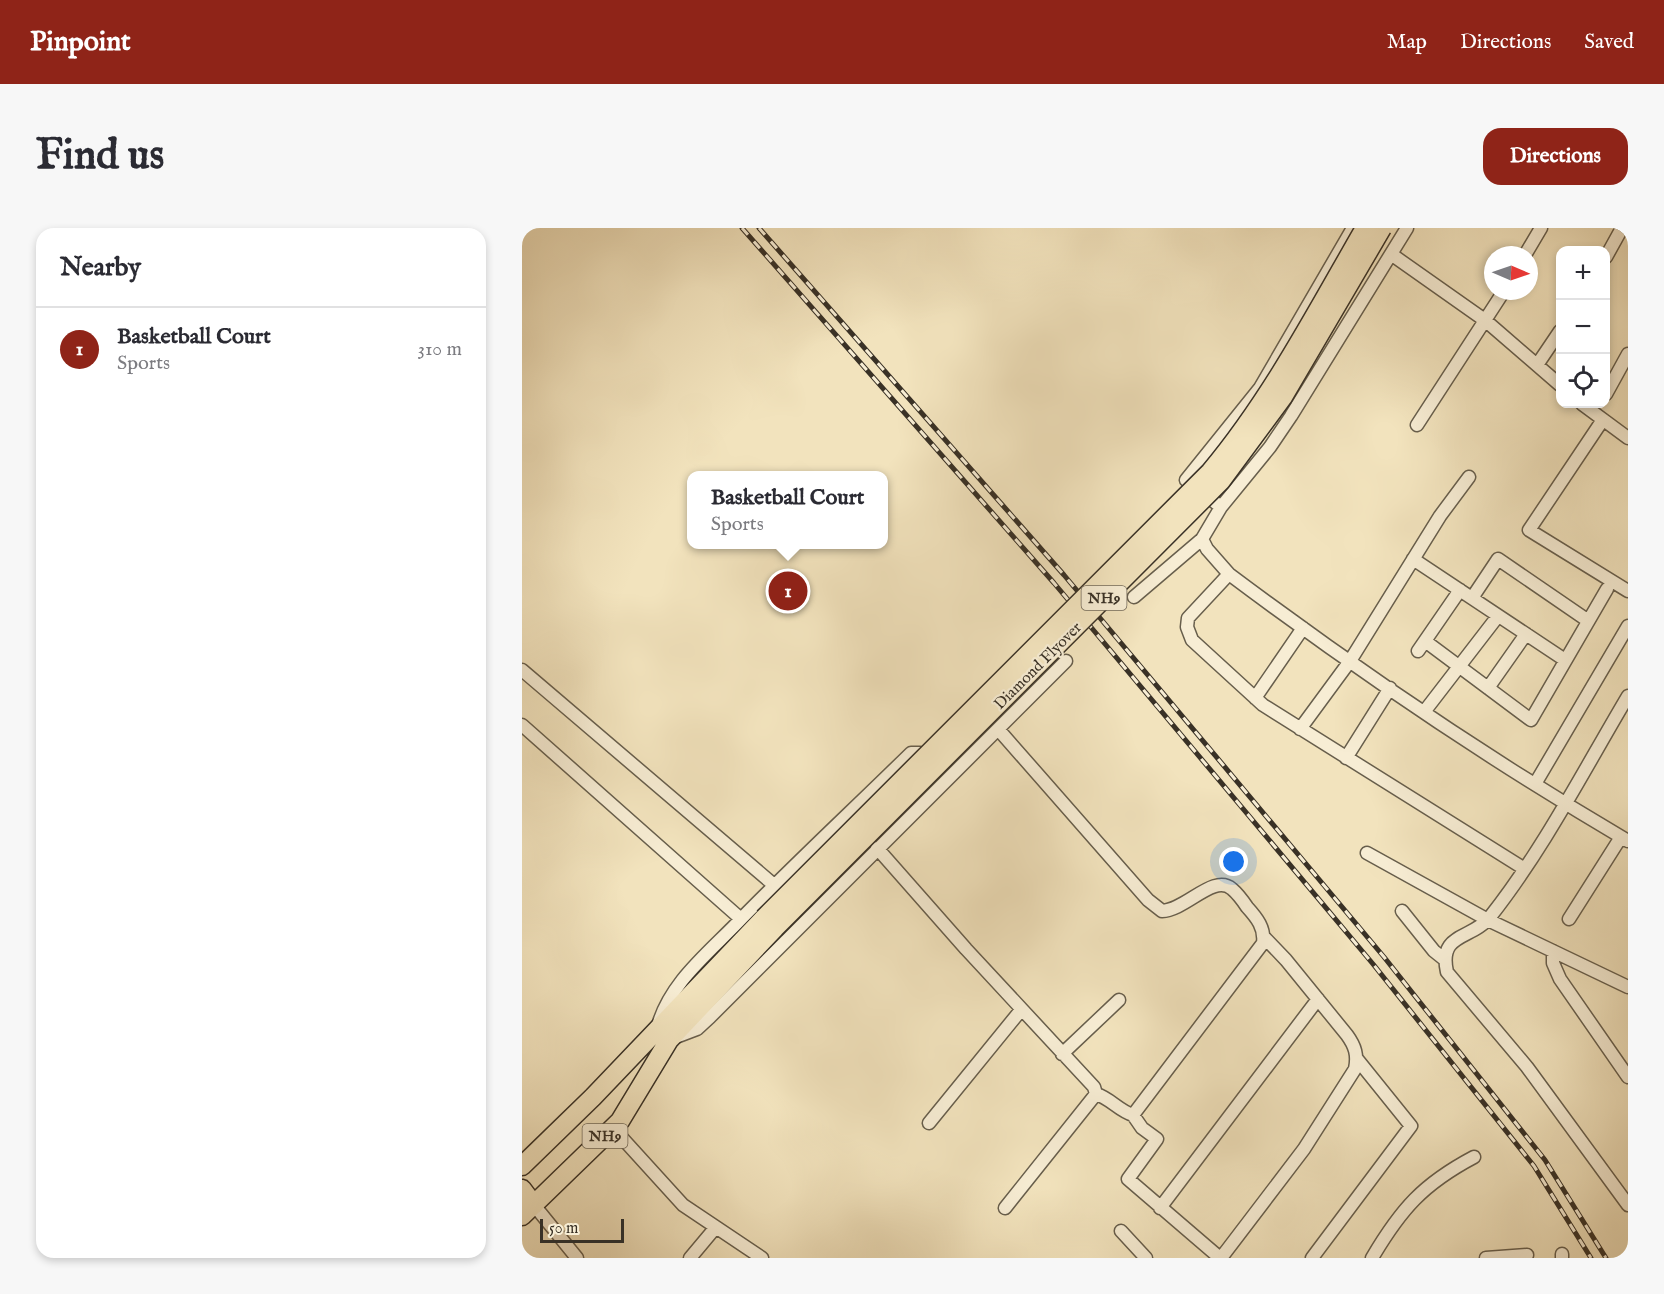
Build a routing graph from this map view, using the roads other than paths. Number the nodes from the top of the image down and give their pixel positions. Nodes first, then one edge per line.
1 (1353, 228) edge
2 (1365, 228) edge
3 (1383, 228) edge
4 (1407, 228) edge
5 (1541, 228) edge
6 (1622, 228) edge
7 (1530, 246) edge
8 (1610, 248) edge
9 (1391, 254) junction
10 (1499, 300) edge
11 (1486, 321) junction
12 (1556, 337) edge
13 (1628, 354) edge
14 (1537, 365) junction
15 (1556, 382) edge
16 (1610, 385) edge
17 (1599, 413) edge
18 (1417, 425) dead end
19 (1628, 438) edge
20 (1469, 477) dead end
21 (1221, 507) junction
22 (1202, 539) junction
23 (1413, 559) junction
24 (1229, 574) junction
25 (1607, 589) dead end
26 (1460, 590) junction
27 (1628, 591) edge
28 (1134, 597) dead end
29 (1472, 598) junction
30 (1498, 616) junction
31 (1587, 620) junction
32 (1628, 626) edge
33 (1303, 628) junction
34 (1526, 634) junction
35 (1565, 660) junction
36 (1066, 661) dead end
37 (1350, 661) junction
38 (1459, 666) junction
39 (522, 670) edge
40 (1390, 688) junction
41 (1488, 688) junction
42 (1628, 696) edge
43 (1255, 698) junction
44 (1424, 712) junction
45 (522, 725) edge
46 (998, 729) junction
47 (1300, 729) junction
48 (1346, 758) junction
49 (946, 780) junction
50 (1535, 784) junction
51 (1564, 804) junction
52 (1624, 839) edge
53 (877, 848) junction
54 (1368, 853) dead end
55 (1523, 868) junction
56 (774, 885) junction
57 (1402, 911) dead end
58 (741, 919) junction
59 (1569, 919) dead end
60 (1488, 920) junction
61 (1264, 937) junction
62 (1553, 951) junction
63 (1444, 959) junction
64 (1628, 987) edge
65 (701, 996) junction
66 (1318, 999) junction
67 (1119, 1000) dead end
68 (1021, 1010) junction
69 (662, 1036) junction
70 (1062, 1054) junction
71 (1357, 1059) junction
72 (1628, 1077) edge
73 (1096, 1094) junction
74 (1133, 1115) junction
75 (929, 1123) dead end
76 (613, 1128) junction
77 (1474, 1157) dead end
78 (522, 1166) edge
79 (522, 1189) edge
80 (1627, 1200) edge
81 (1005, 1208) dead end
82 (1160, 1208) junction
83 (528, 1210) edge
84 (716, 1227) junction
85 (1121, 1231) dead end
86 (1534, 1243) dead end
87 (1526, 1256) edge
88 (578, 1258) edge
89 (690, 1258) edge
90 (762, 1258) edge
91 (1146, 1258) edge
92 (1221, 1258) edge
93 (1312, 1258) edge
94 (1372, 1258) edge
95 (1486, 1258) edge

1 - 21 street
2 - 65 highway, Diamond Flyover / NH9, bridge
3 - 65 highway, Diamond Flyover / NH9, bridge
4 - 9 street
5 - 7 street
6 - 8 street
9 - 11 street
9 - 21 street
10 - 11 street
11 - 14 street
11 - 18 street
12 - 14 street
13 - 16 street
14 - 15 street
17 - 19 street
17 - 27 street
20 - 23 street
21 - 22 street
22 - 24 street
22 - 28 street
23 - 26 street
23 - 37 street
24 - 33 street
24 - 43 street
25 - 31 street
26 - 29 street
26 - 38 street
29 - 30 street
29 - 31 street
30 - 34 street
30 - 38 street
31 - 35 street
32 - 50 street
33 - 37 street
33 - 43 street
34 - 35 street
34 - 41 street
35 - 41 street
36 - 46 street
37 - 40 street
37 - 47 street
38 - 41 street
38 - 44 street
39 - 56 street
40 - 44 street
40 - 48 street
42 - 51 street
43 - 47 street
44 - 50 street
45 - 58 street
46 - 49 street
46 - 61 street
47 - 48 street
48 - 55 street
49 - 53 street
49 - 56 street
50 - 51 street
51 - 52 street
51 - 55 street
52 - 59 street
53 - 68 street
53 - 69 street
54 - 60 street
55 - 60 street
56 - 58 street
57 - 63 street
58 - 69 street
60 - 62 street
60 - 63 street
61 - 66 street
61 - 74 street
62 - 64 street
62 - 72 street
63 - 80 street
65 - 69 highway, Diamond Flyover / NH9
66 - 71 street
66 - 82 street
67 - 70 street
68 - 70 street
68 - 75 street
69 - 76 highway, NH9
69 - 78 highway, NH9
70 - 73 street
71 - 92 street
71 - 93 street
73 - 74 street
73 - 81 street
74 - 82 street
76 - 83 highway, NH9
76 - 84 street
77 - 94 street
79 - 83 highway
82 - 92 street
83 - 88 street
84 - 89 street
84 - 90 street
85 - 91 street
86 - 87 street
87 - 95 street

